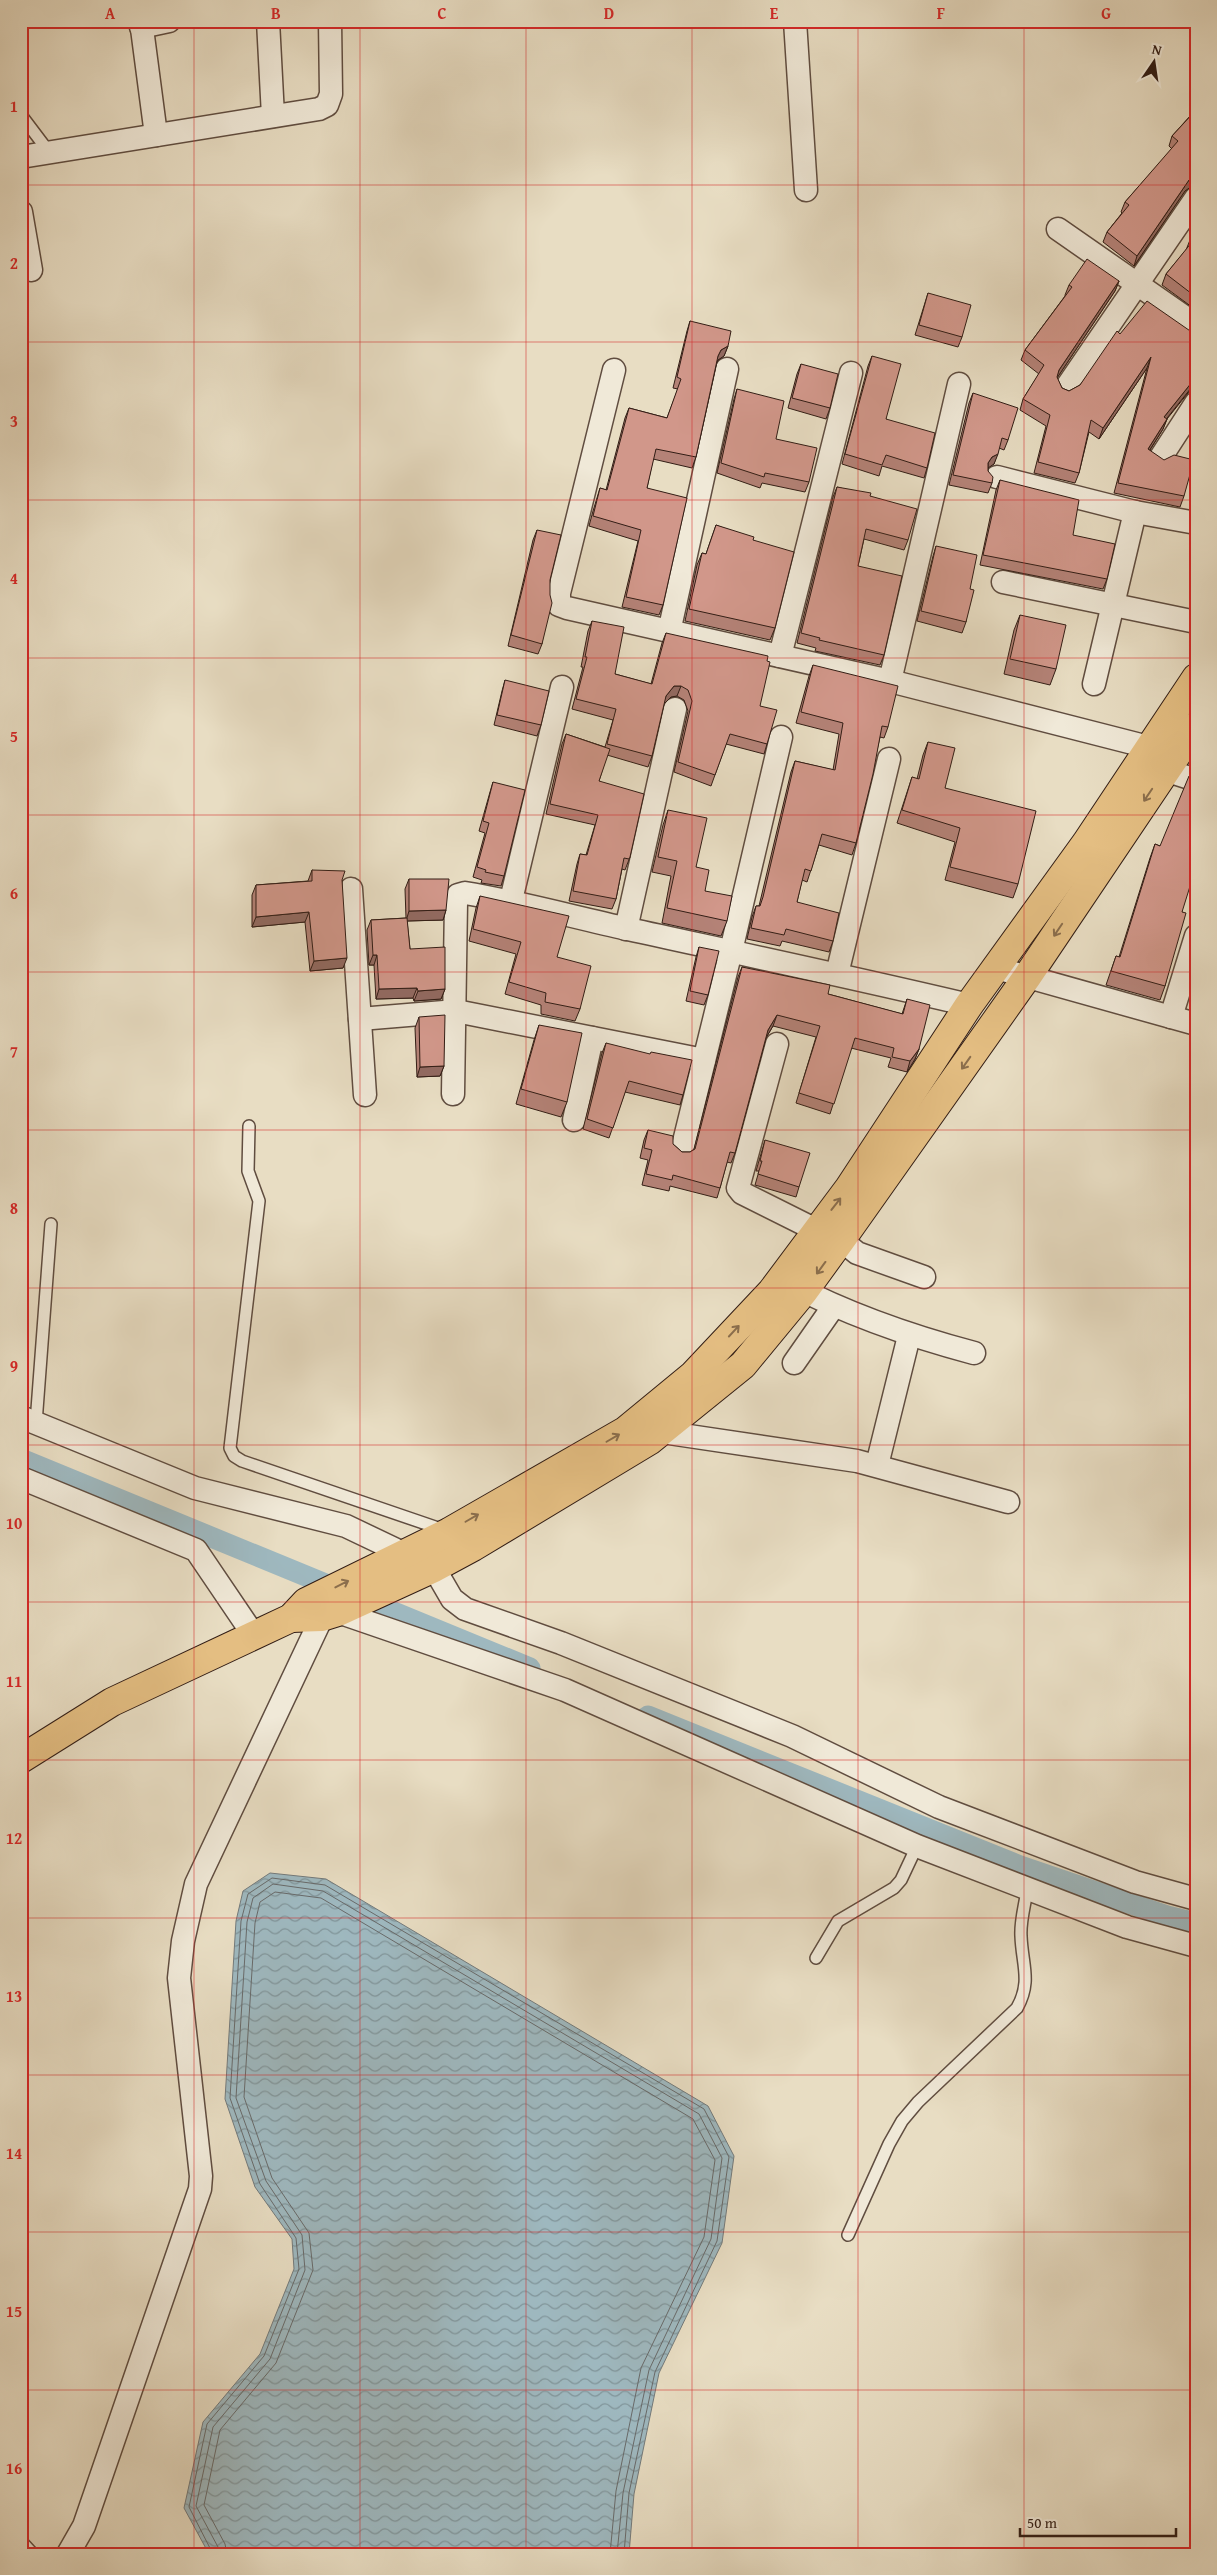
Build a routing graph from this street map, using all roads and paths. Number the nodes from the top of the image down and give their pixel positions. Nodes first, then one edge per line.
1 (169, 21) edge
2 (268, 21) edge
3 (330, 21) edge
4 (795, 21) edge
5 (141, 24) edge
6 (21, 115) edge
7 (273, 116) junction
8 (156, 135) junction
9 (49, 152) junction
10 (21, 157) edge
11 (806, 190) dead end
12 (1196, 198) edge
13 (21, 212) edge
14 (1058, 229) dead end
15 (31, 270) dead end
16 (1136, 286) junction
17 (1196, 326) edge
18 (728, 369) dead end
19 (614, 370) dead end
20 (851, 373) dead end
21 (959, 384) dead end
22 (1066, 388) edge
23 (1196, 403) edge
24 (1161, 457) edge
25 (997, 477) dead end
26 (1135, 512) junction
27 (1196, 523) edge
28 (1003, 582) dead end
29 (1112, 606) junction
30 (1196, 622) edge
31 (670, 632) junction
32 (780, 656) junction
33 (1196, 678) edge
34 (890, 680) junction
35 (1094, 684) dead end
36 (562, 687) dead end
37 (675, 709) dead end
38 (1196, 726) edge
39 (781, 737) dead end
40 (1150, 747) junction
41 (889, 759) dead end
42 (1171, 762) junction
43 (1196, 780) edge
44 (351, 889) dead end
45 (511, 900) junction
46 (626, 929) junction
47 (1196, 936) edge
48 (731, 951) junction
49 (996, 968) junction
50 (837, 974) junction
51 (1027, 977) junction
52 (969, 1006) junction
53 (456, 1011) junction
54 (1171, 1017) junction
55 (360, 1019) junction
56 (1196, 1024) edge
57 (592, 1038) junction
58 (778, 1044) dead end
59 (704, 1060) junction
60 (453, 1094) dead end
61 (365, 1095) dead end
62 (574, 1120) dead end
63 (249, 1126) dead end
64 (682, 1150) edge
65 (52, 1224) dead end
66 (816, 1230) junction
67 (841, 1240) junction
68 (924, 1277) dead end
69 (792, 1285) junction
70 (833, 1307) junction
71 (909, 1336) junction
72 (974, 1354) dead end
73 (794, 1363) dead end
74 (681, 1401) junction
75 (29, 1420) edge
76 (662, 1432) junction
77 (877, 1465) junction
78 (21, 1478) edge
79 (1008, 1502) dead end
80 (449, 1532) junction
81 (403, 1554) junction
82 (434, 1568) junction
83 (333, 1607) junction
84 (255, 1637) junction
85 (21, 1759) edge
86 (918, 1846) junction
87 (1027, 1890) junction
88 (1196, 1899) edge
89 (1196, 1946) edge
90 (816, 1958) dead end
91 (848, 2236) dead end
92 (21, 2541) edge
93 (33, 2554) edge
94 (68, 2554) edge

1 - 5 street
2 - 7 street
3 - 7 street
4 - 11 street
5 - 8 street
6 - 9 lane
7 - 8 street
8 - 9 street
9 - 10 street
12 - 16 street
13 - 15 street
14 - 16 street
16 - 17 street
16 - 22 street
18 - 31 street
19 - 31 street
20 - 32 street
21 - 34 street
23 - 24 street
25 - 26 street
26 - 27 street
26 - 29 street
28 - 29 street
29 - 30 street
29 - 35 street
31 - 32 street
32 - 34 street
33 - 40 main road
34 - 40 street
36 - 45 street
37 - 46 street
38 - 42 main road
39 - 48 street
40 - 42 street
40 - 49 main road
41 - 50 street
42 - 43 street
42 -> 51 main road
44 - 55 street
45 - 46 street
45 - 53 street
46 - 48 street
47 - 54 street
48 - 50 street
48 - 59 street
49 - 51 street
49 - 52 main road
50 - 52 street
51 - 54 street
51 -> 67 main road
66 -> 52 main road
53 - 55 street
53 - 57 street
53 - 60 street
54 - 56 street
55 - 61 street
57 - 59 street
57 - 62 street
58 - 66 street
59 - 64 street
63 - 80 lane
65 - 75 lane
66 - 69 main road
67 - 68 street
67 -> 69 main road
69 - 70 street
69 - 74 main road
70 - 71 street
70 - 73 street
71 - 72 street
71 - 77 street
74 - 76 main road
80 -> 74 main road
75 - 81 street
76 - 77 street
76 - 82 main road
77 - 79 street
78 - 84 street
80 - 81 main road
81 - 82 street
83 -> 81 main road
82 - 83 main road
82 - 88 street
83 - 84 main road
83 - 86 street
83 - 94 street
84 - 85 main road
86 - 87 street
86 - 90 lane
87 - 89 street
87 - 91 lane
92 - 93 lane

